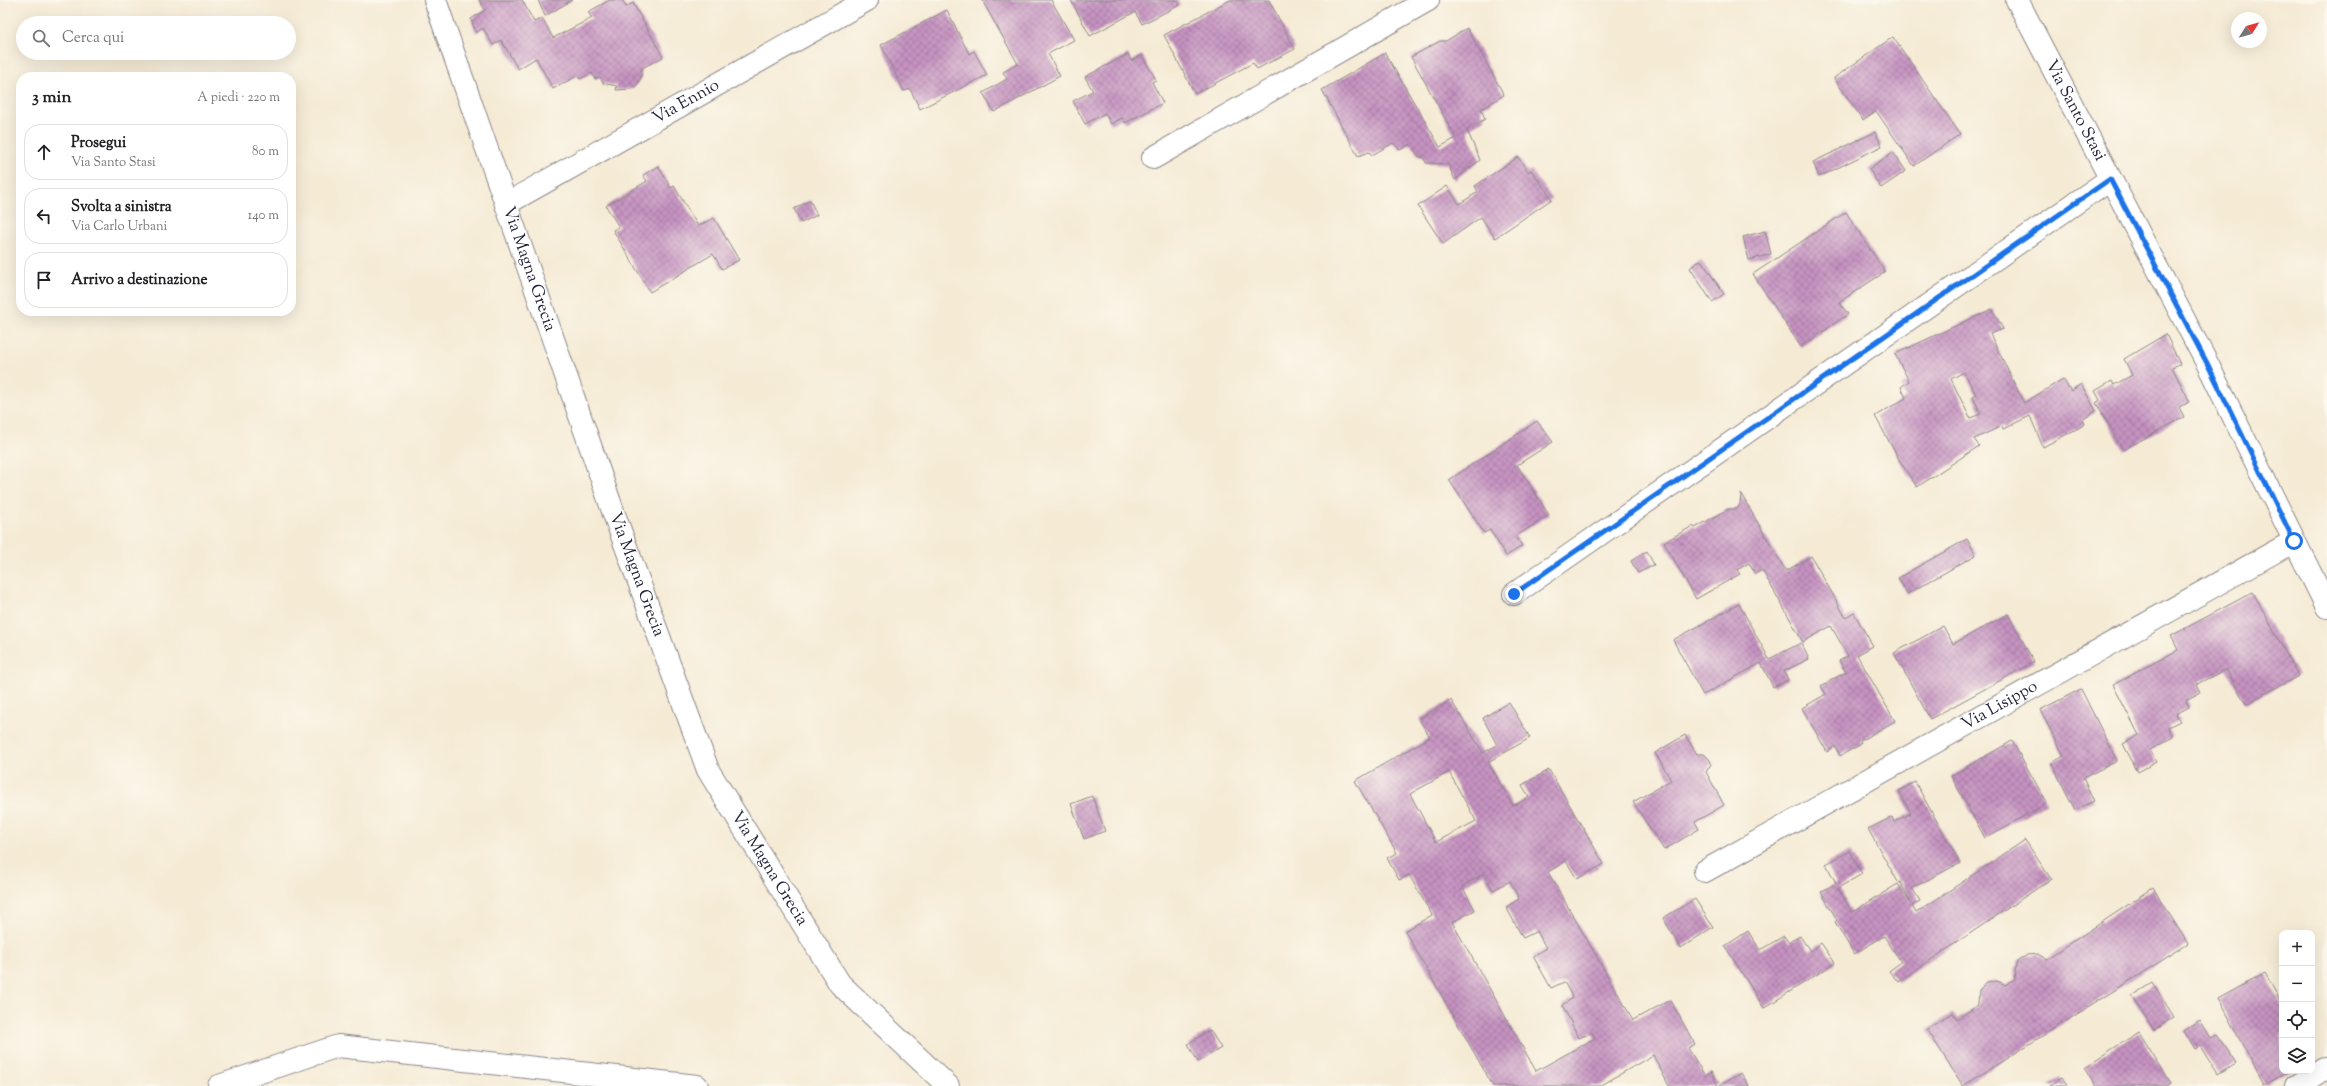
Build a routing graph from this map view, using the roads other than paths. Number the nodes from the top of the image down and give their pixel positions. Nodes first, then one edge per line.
1 (435, 0) edge
2 (867, 0) edge
3 (1428, 0) edge
4 (2016, 0) edge
5 (1153, 158) dead end
6 (2110, 179) junction
7 (506, 204) junction
8 (2294, 541) junction
9 (1514, 594) dead end
10 (2327, 607) edge
11 (1705, 871) dead end
12 (2327, 1067) edge
13 (219, 1086) edge
14 (697, 1086) edge
15 (948, 1086) edge
16 (2297, 1086) edge

1 - 7 street, Via Magna Grecia
2 - 7 street, Via Ennio
3 - 5 street
4 - 6 street, Via Santo Stasi
6 - 8 street, Via Santo Stasi
6 - 9 street
7 - 15 street, Via Magna Grecia
8 - 10 street, Via Santo Stasi
8 - 11 street, Via Lisippo
12 - 16 street
13 - 14 street

